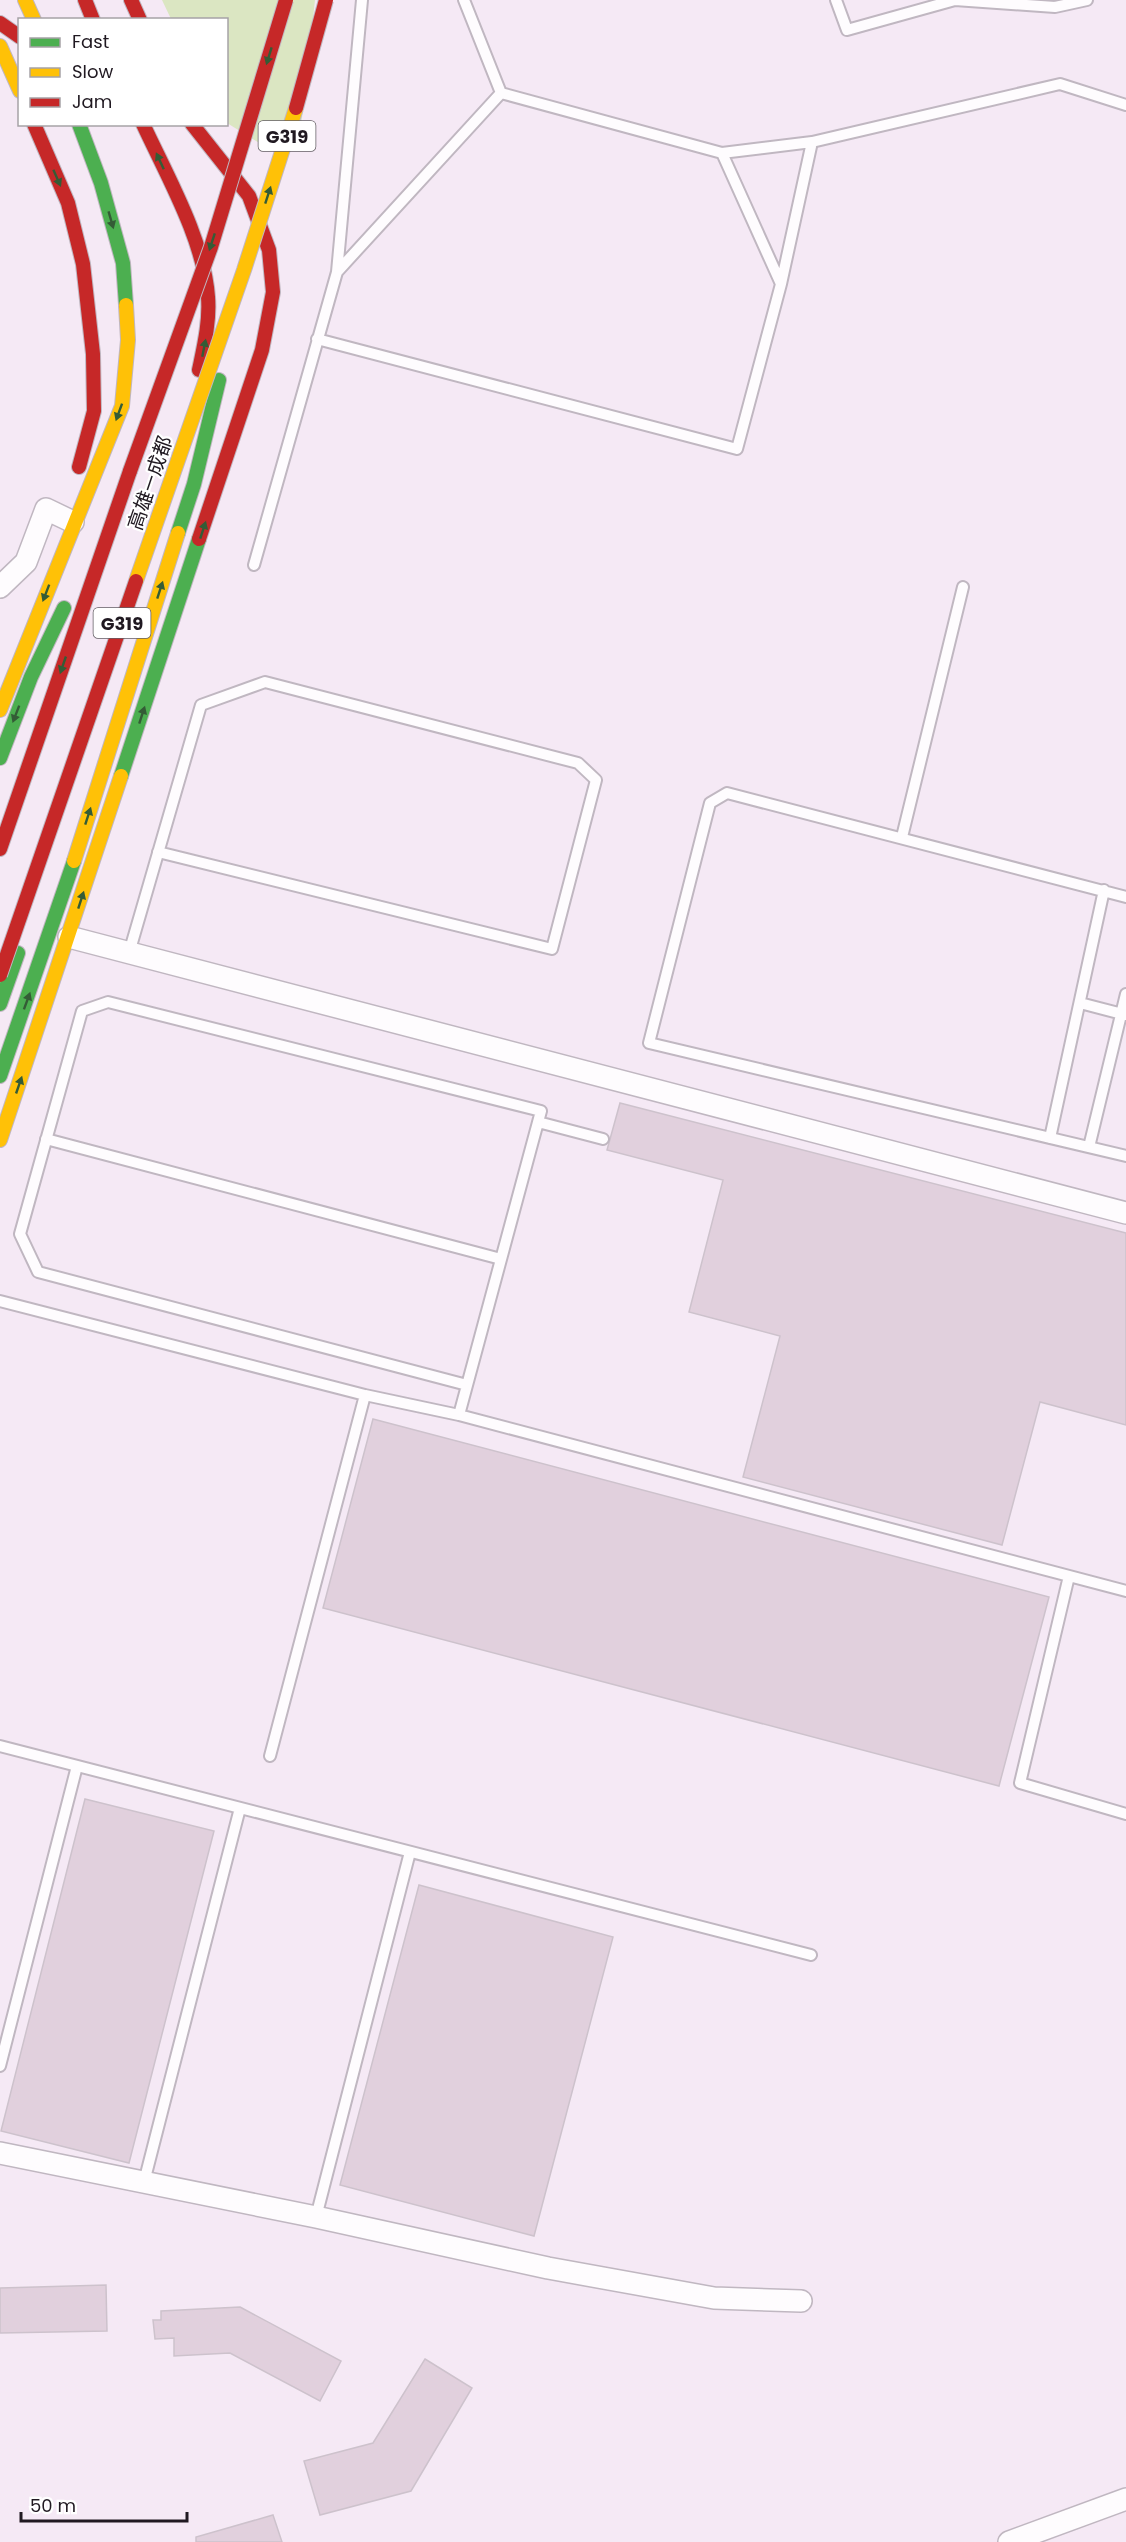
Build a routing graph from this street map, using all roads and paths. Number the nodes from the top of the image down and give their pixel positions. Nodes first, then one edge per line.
1 (26, 0) edge
2 (85, 0) edge
3 (131, 0) edge
4 (286, 0) edge
5 (326, 0) edge
6 (362, 0) edge
7 (464, 0) edge
8 (836, 0) edge
9 (1087, 0) edge
10 (1056, 4) edge
11 (33, 18) edge
12 (92, 18) edge
13 (139, 18) edge
14 (0, 23) edge
15 (18, 36) edge
16 (0, 46) edge
17 (18, 86) edge
18 (501, 93) junction
19 (1126, 105) edge
20 (35, 126) edge
21 (80, 126) edge
22 (144, 126) edge
23 (194, 126) edge
24 (812, 142) junction
25 (722, 153) junction
26 (244, 270) junction
27 (337, 272) junction
28 (781, 284) junction
29 (317, 339) junction
30 (130, 471) junction
31 (73, 522) junction
32 (254, 565) dead end
33 (0, 587) edge
34 (963, 587) dead end
35 (0, 710) edge
36 (0, 758) edge
37 (902, 837) junction
38 (0, 849) edge
39 (158, 852) junction
40 (1104, 890) junction
41 (1126, 897) edge
42 (69, 937) junction
43 (129, 953) junction
44 (0, 975) edge
45 (1126, 994) edge
46 (1080, 1003) junction
47 (0, 1004) edge
48 (1124, 1014) edge
49 (0, 1076) edge
50 (538, 1122) junction
51 (1050, 1138) junction
52 (46, 1139) junction
53 (603, 1139) dead end
54 (0, 1140) edge
55 (1089, 1147) junction
56 (1126, 1156) edge
57 (1126, 1213) edge
58 (501, 1259) junction
59 (0, 1301) edge
60 (467, 1385) junction
61 (365, 1395) junction
62 (459, 1415) junction
63 (1069, 1576) junction
64 (1126, 1591) edge
65 (0, 1746) edge
66 (270, 1756) dead end
67 (78, 1766) junction
68 (240, 1808) junction
69 (1126, 1814) edge
70 (410, 1852) junction
71 (811, 1955) dead end
72 (0, 2066) edge
73 (0, 2153) edge
74 (144, 2182) junction
75 (316, 2217) junction
76 (801, 2301) dead end
77 (1126, 2499) edge
78 (1009, 2542) edge

1 - 11 main road
2 - 12 main road
3 - 13 main road
4 -> 30 main road, 高雄—成都 / G319, bridge
26 -> 5 main road, 高雄—成都 / G319, bridge
6 - 27 lane
7 - 18 lane
8 - 10 lane
9 - 10 lane
14 - 15 main road
16 - 17 main road
18 - 25 lane
18 - 27 lane
19 - 24 lane
20 -> 31 main road
21 -> 31 main road
47 -> 22 main road
42 -> 23 main road
24 - 25 lane
24 - 28 lane
25 - 28 lane
26 - 44 main road, 高雄—成都 / G319, bridge
49 -> 26 main road, bridge
27 - 29 lane
28 - 29 lane
29 - 32 lane
30 -> 36 main road
30 -> 38 main road, 高雄—成都 / G319
31 - 33 street
31 -> 35 main road
34 - 37 lane
37 - 40 lane
37 - 51 lane
39 - 39 lane
39 - 43 lane
40 - 41 lane
40 - 46 lane
42 - 43 street
54 -> 42 main road
43 - 57 street
45 - 48 lane
46 - 48 lane
46 - 51 lane
48 - 55 lane
50 - 52 lane
50 - 53 lane
50 - 58 lane
51 - 55 lane
52 - 58 lane
52 - 60 lane
55 - 56 lane
58 - 60 lane
59 - 61 lane
60 - 62 lane
61 - 62 lane
61 - 66 lane
62 - 63 lane
63 - 64 lane
63 - 69 lane
65 - 67 lane
67 - 68 lane
67 - 72 lane
68 - 70 lane
68 - 74 lane
70 - 71 lane
70 - 75 lane
73 - 74 street
74 - 75 street
75 - 76 street
77 - 78 street

